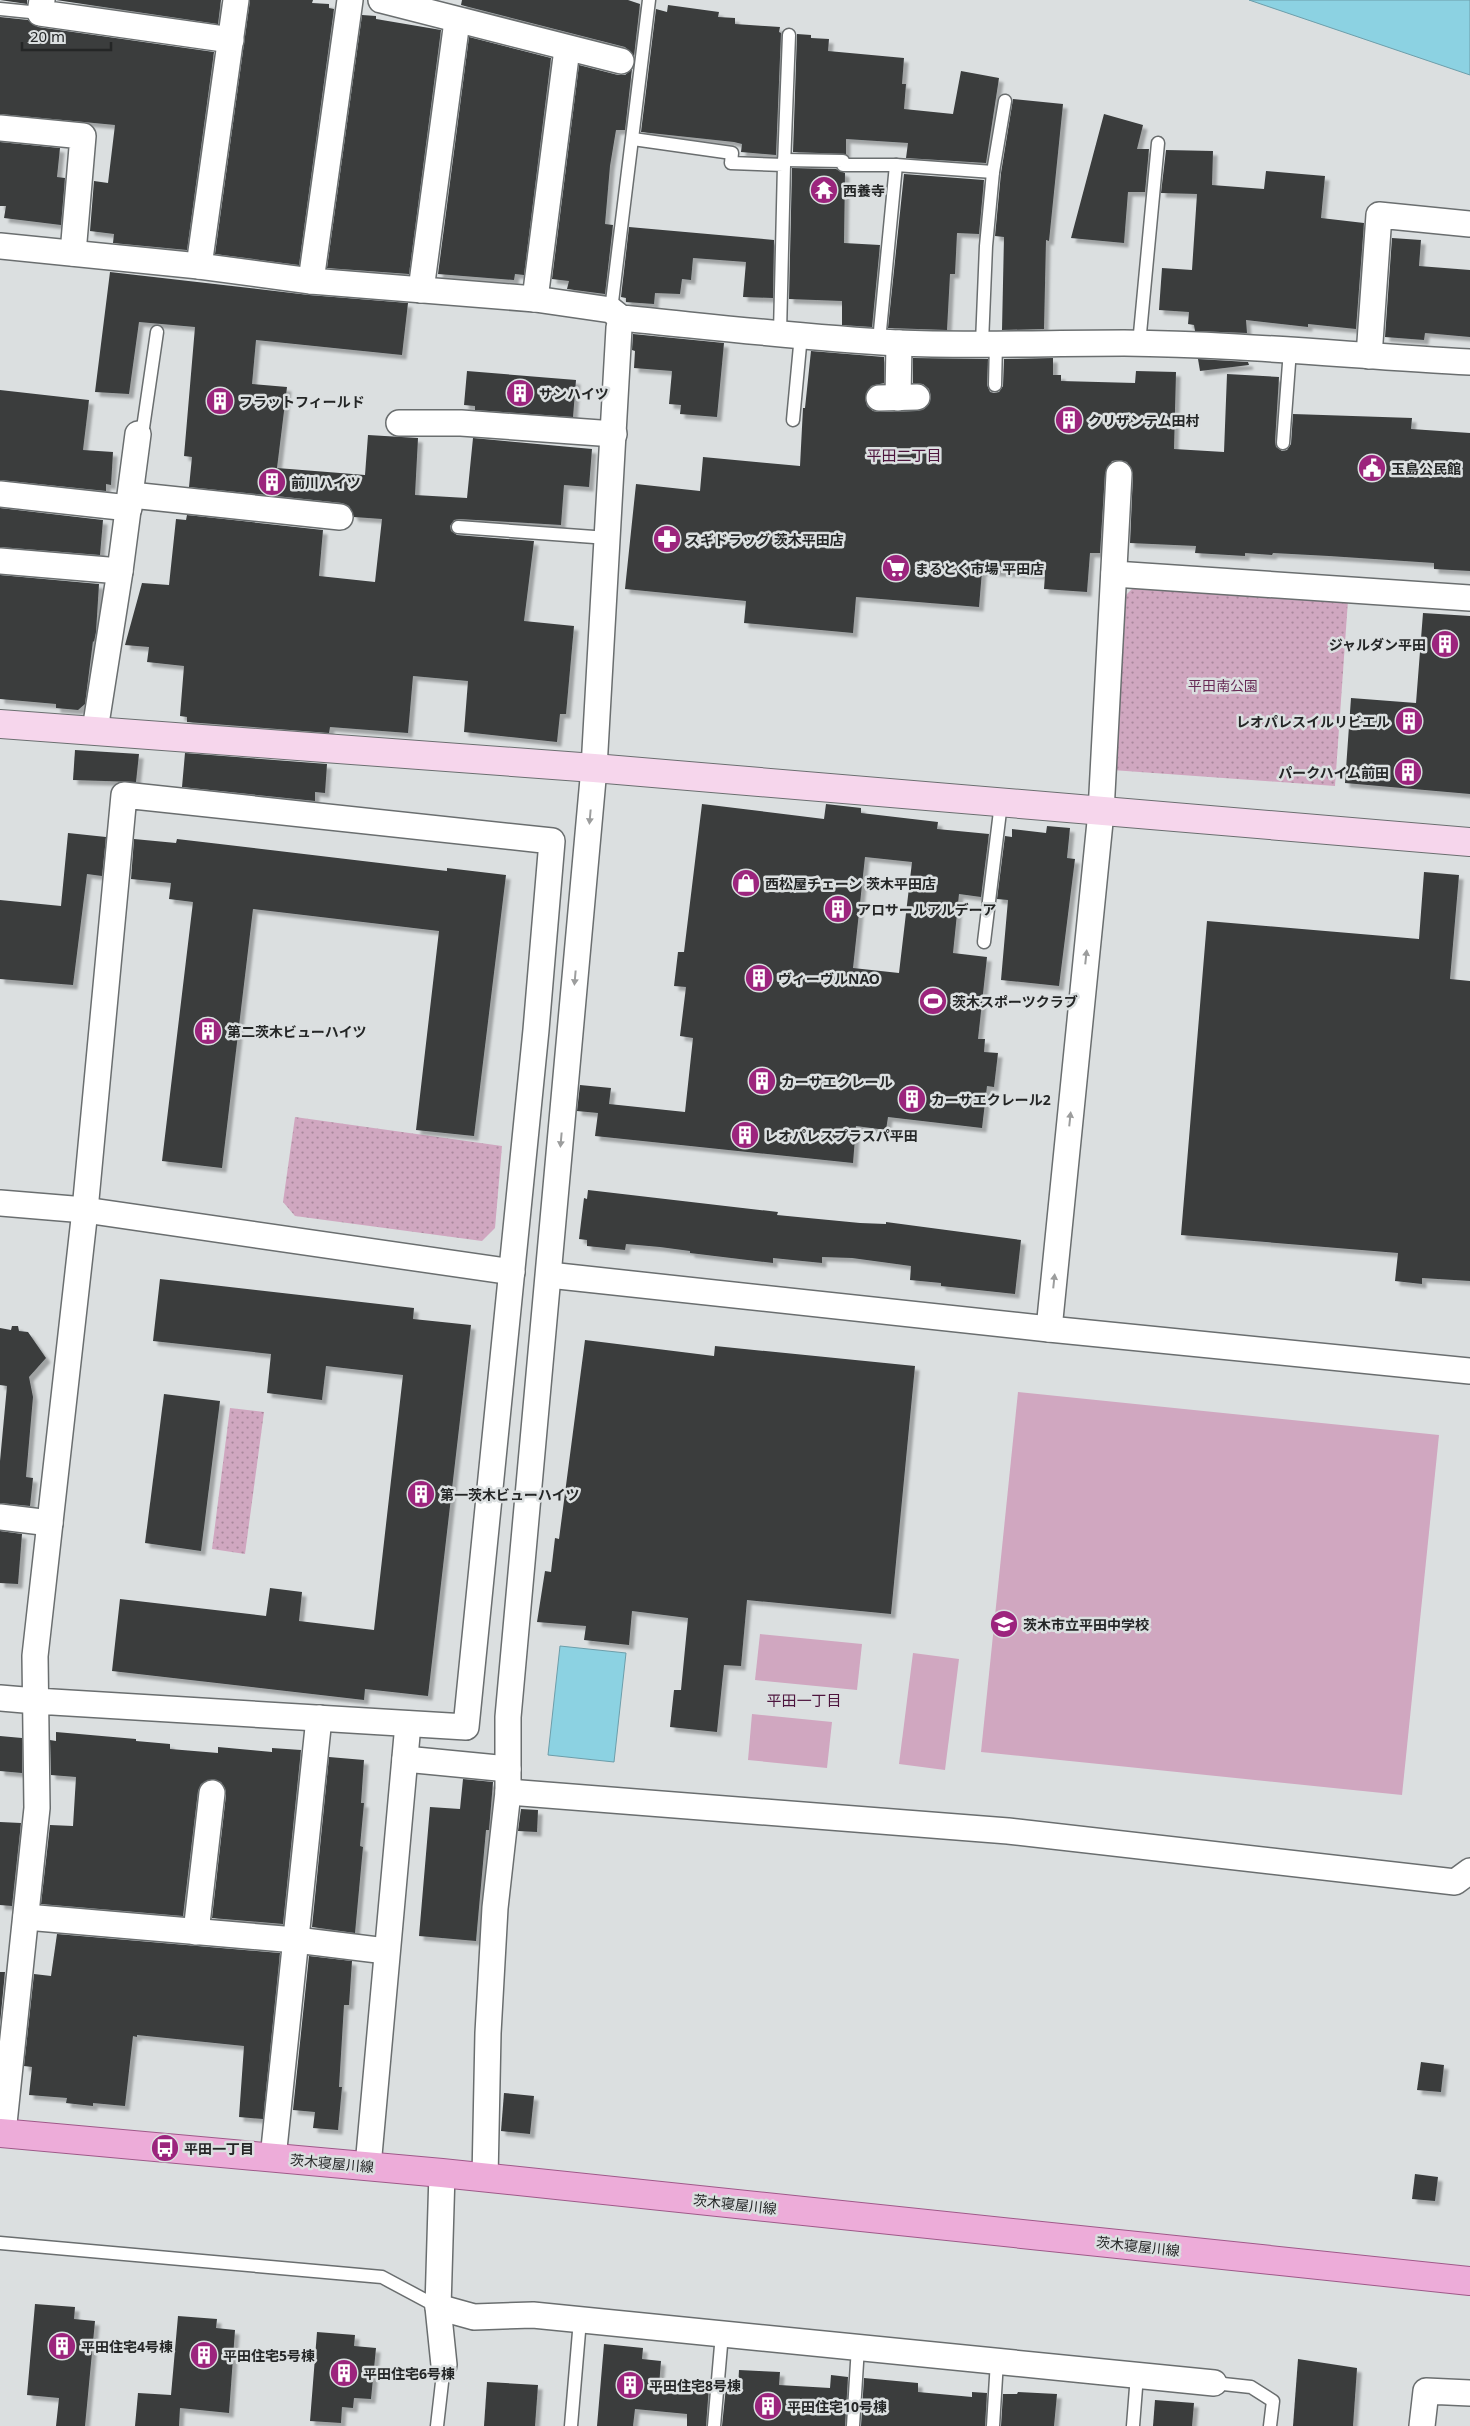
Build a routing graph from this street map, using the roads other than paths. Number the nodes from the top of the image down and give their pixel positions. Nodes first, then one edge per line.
1 (236, 0) edge
2 (350, 0) edge
3 (381, 0) edge
4 (649, 0) edge
5 (41, 6) edge
6 (0, 9) edge
7 (457, 21) junction
8 (789, 35) dead end
9 (231, 40) junction
10 (567, 49) junction
11 (621, 61) dead end
12 (1005, 101) dead end
13 (0, 128) edge
14 (633, 139) junction
15 (1158, 143) dead end
16 (784, 162) junction
17 (896, 165) junction
18 (993, 172) junction
19 (1470, 224) edge
20 (0, 246) edge
21 (73, 253) junction
22 (199, 266) junction
23 (311, 281) junction
24 (421, 290) junction
25 (535, 299) junction
26 (616, 314) junction
27 (157, 332) dead end
28 (791, 334) junction
29 (889, 342) junction
30 (989, 343) junction
31 (1139, 344) junction
32 (1290, 350) junction
33 (1368, 356) junction
34 (1470, 362) edge
35 (995, 385) dead end
36 (898, 398) dead end
37 (793, 420) dead end
38 (399, 423) dead end
39 (138, 434) joint
40 (614, 434) junction
41 (1283, 443) dead end
42 (1119, 474) dead end
43 (0, 494) edge
44 (130, 502) junction
45 (340, 517) dead end
46 (458, 527) dead end
47 (608, 538) junction
48 (0, 561) edge
49 (120, 571) junction
50 (1114, 574) junction
51 (1470, 598) edge
52 (0, 724) edge
53 (95, 730) junction
54 (594, 768) junction
55 (1001, 803) junction
56 (1101, 812) junction
57 (1470, 842) edge
58 (984, 942) dead end
59 (0, 1203) edge
60 (85, 1210) junction
61 (512, 1272) junction
62 (550, 1275) junction
63 (1049, 1329) junction
64 (1470, 1370) edge
65 (0, 1517) edge
66 (50, 1523) junction
67 (0, 1698) edge
68 (36, 1701) junction
69 (319, 1718) junction
70 (408, 1724) junction
71 (405, 1759) junction
72 (508, 1780) junction
73 (212, 1793) dead end
74 (1470, 1871) edge
75 (26, 1917) junction
76 (196, 1932) junction
77 (296, 1940) junction
78 (386, 1951) junction
79 (2, 2133) edge
80 (273, 2158) junction
81 (368, 2166) junction
82 (442, 2173) junction
83 (485, 2178) junction
84 (0, 2242) edge
85 (1470, 2281) edge
86 (438, 2306) junction
87 (580, 2320) junction
88 (722, 2334) junction
89 (858, 2347) junction
90 (997, 2361) junction
91 (444, 2365) joint
92 (1137, 2375) junction
93 (1214, 2382) joint
94 (1470, 2393) edge
95 (437, 2426) edge
96 (570, 2426) edge
97 (714, 2426) edge
98 (854, 2426) edge
99 (993, 2426) edge
100 (1133, 2426) edge
101 (1270, 2426) edge
102 (1422, 2426) edge

1 - 9 street
2 - 23 street
3 - 7 street
4 - 14 lane
5 - 6 lane
5 - 9 street
7 - 10 street
7 - 24 street
8 - 16 lane
9 - 22 street
10 - 11 street
10 - 25 street
12 - 18 lane
13 - 21 street
14 - 16 lane
14 - 26 lane
15 - 31 lane
16 - 17 lane
16 - 28 lane
17 - 18 lane
17 - 29 lane
18 - 30 lane
19 - 33 street
20 - 21 street
21 - 22 street
22 - 23 street
23 - 24 street
24 - 25 street
25 - 26 street
26 - 28 street
26 - 40 street
27 - 39 lane
28 - 29 street
28 - 37 lane
29 - 30 street
29 - 36 street
30 - 31 street
30 - 35 lane
31 - 32 street
32 - 33 street
32 - 41 lane
33 - 34 street
38 - 40 street
39 - 44 street
40 - 47 street
42 - 50 street
43 - 44 street
44 - 45 street
44 - 49 street
46 - 47 lane
47 - 54 street
48 - 49 street
49 - 53 street
50 - 51 street
50 - 56 street
52 - 53 street
53 - 54 street
54 - 55 street
54 -> 62 street
55 - 56 street
55 - 58 lane
56 - 57 street
63 -> 56 street
59 - 60 street
60 - 61 street
60 - 61 street
60 - 66 street
61 - 70 street
62 - 63 street
62 - 72 street
63 - 64 street
65 - 66 street
66 - 68 street
67 - 68 street
68 - 69 street
68 - 75 street
69 - 70 street
69 - 77 street
70 - 71 street
71 - 72 street
71 - 78 street
72 - 74 street
72 - 83 street
73 - 76 street
75 - 76 street
75 - 79 street
76 - 77 street
77 - 78 street
77 - 80 street
78 - 81 street
79 - 80 main road, 茨木寝屋川線
80 - 81 main road, 茨木寝屋川線
81 - 82 main road, 茨木寝屋川線
82 - 83 main road, 茨木寝屋川線
82 - 86 street
83 - 85 main road, 茨木寝屋川線
84 - 86 lane
86 - 87 street
86 - 91 street
87 - 88 street
87 - 96 lane
88 - 89 street
88 - 97 lane
89 - 90 street
89 - 98 lane
90 - 92 street
90 - 99 lane
91 - 95 lane
92 - 93 street
92 - 100 lane
93 - 101 lane
94 - 102 street

